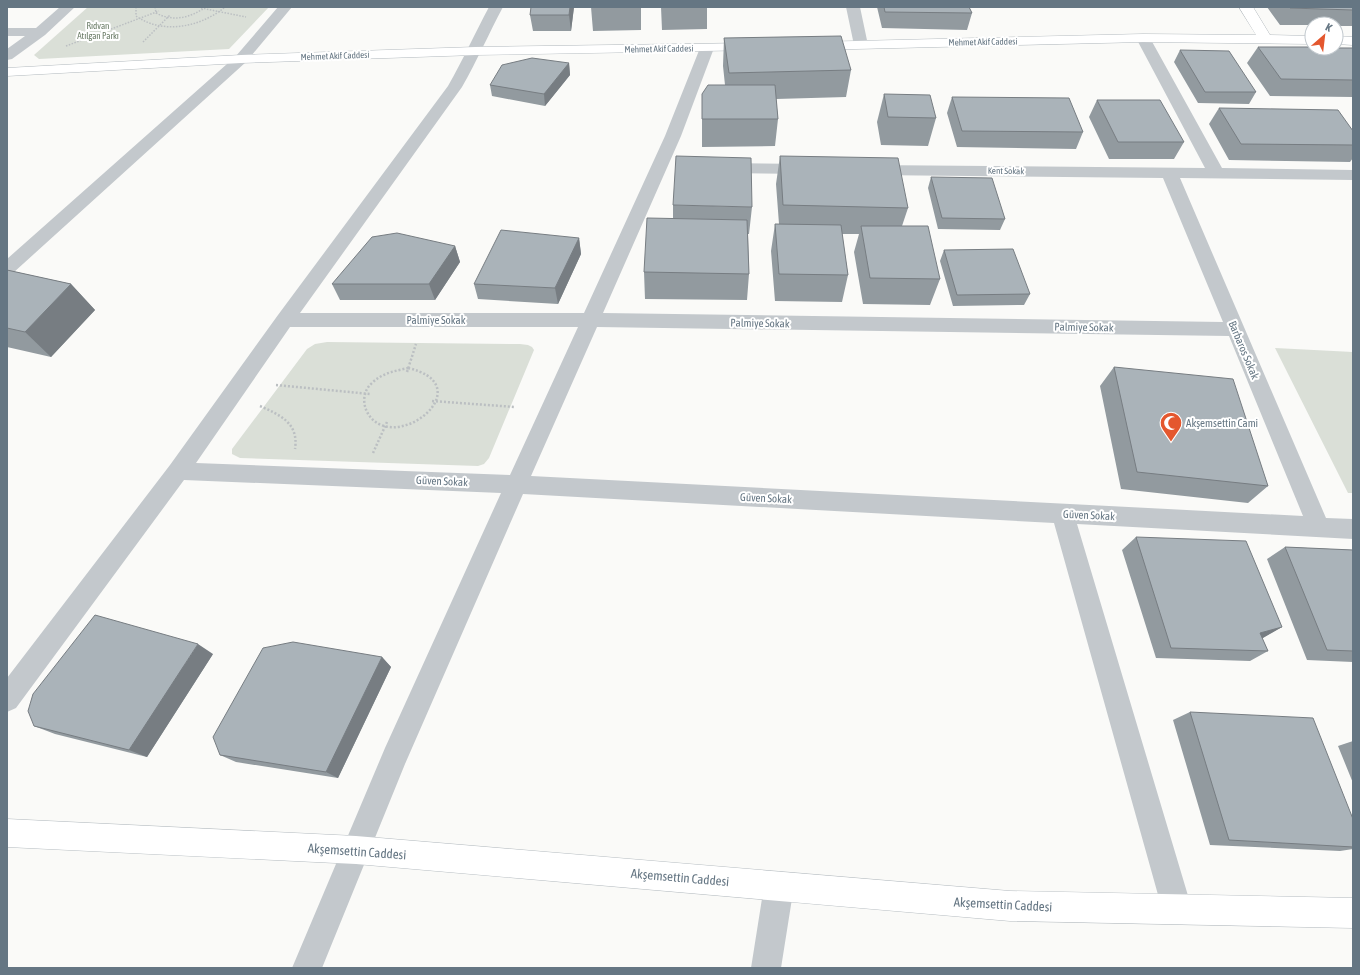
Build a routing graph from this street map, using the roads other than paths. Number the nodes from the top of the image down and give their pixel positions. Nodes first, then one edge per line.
1 (68, 7) edge
2 (285, 7) edge
3 (496, 7) edge
4 (853, 7) edge
5 (1246, 7) edge
6 (7, 32) edge
7 (40, 32) junction
8 (1143, 38) junction
9 (1265, 39) junction
10 (1304, 40) edge
11 (861, 45) junction
12 (799, 46) edge
13 (768, 47) edge
14 (707, 48) junction
15 (475, 51) junction
16 (7, 56) edge
17 (241, 59) junction
18 (7, 72) edge
19 (707, 168) edge
20 (826, 169) edge
21 (858, 169) edge
22 (1169, 172) junction
23 (1216, 173) junction
24 (1353, 175) edge
25 (7, 269) edge
26 (285, 320) junction
27 (591, 320) junction
28 (1235, 329) junction
29 (178, 471) junction
30 (517, 484) junction
31 (1063, 514) junction
32 (1319, 527) junction
33 (1353, 529) edge
34 (7, 699) edge
35 (7, 834) edge
36 (356, 850) junction
37 (779, 886) junction
38 (1177, 909) junction
39 (1353, 913) edge
40 (308, 968) edge
41 (766, 968) edge

1 - 7 street
2 - 17 street
3 - 15 street
4 - 11 street
5 - 9 street
6 - 7 street
7 - 16 street
8 - 9 street, Mehmet Akif Caddesi
8 - 11 street, Mehmet Akif Caddesi
8 - 23 street
9 - 10 street, Mehmet Akif Caddesi
11 - 12 street, Mehmet Akif Caddesi
13 - 14 street, Mehmet Akif Caddesi
14 - 15 street, Mehmet Akif Caddesi
14 - 27 street
15 - 17 street, Mehmet Akif Caddesi
15 - 26 street
17 - 18 street, Mehmet Akif Caddesi
17 - 25 street
19 - 20 street
21 - 22 street, Kent Sokak
22 - 23 street, Kent Sokak
22 - 28 street, Barbaros Sokak
23 - 24 street, Kent Sokak
26 - 27 street, Palmiye Sokak
26 - 29 street
27 - 28 street, Palmiye Sokak
27 - 30 street
28 - 32 street, Barbaros Sokak
29 - 30 street, Güven Sokak
29 - 34 street
30 - 31 street, Güven Sokak
30 - 36 street
31 - 32 street, Güven Sokak
31 - 38 street
32 - 33 street, Güven Sokak
35 - 36 street, Akşemsettin Caddesi
36 - 37 street, Akşemsettin Caddesi
36 - 40 street
37 - 38 street, Akşemsettin Caddesi
37 - 41 street
38 - 39 street, Akşemsettin Caddesi

